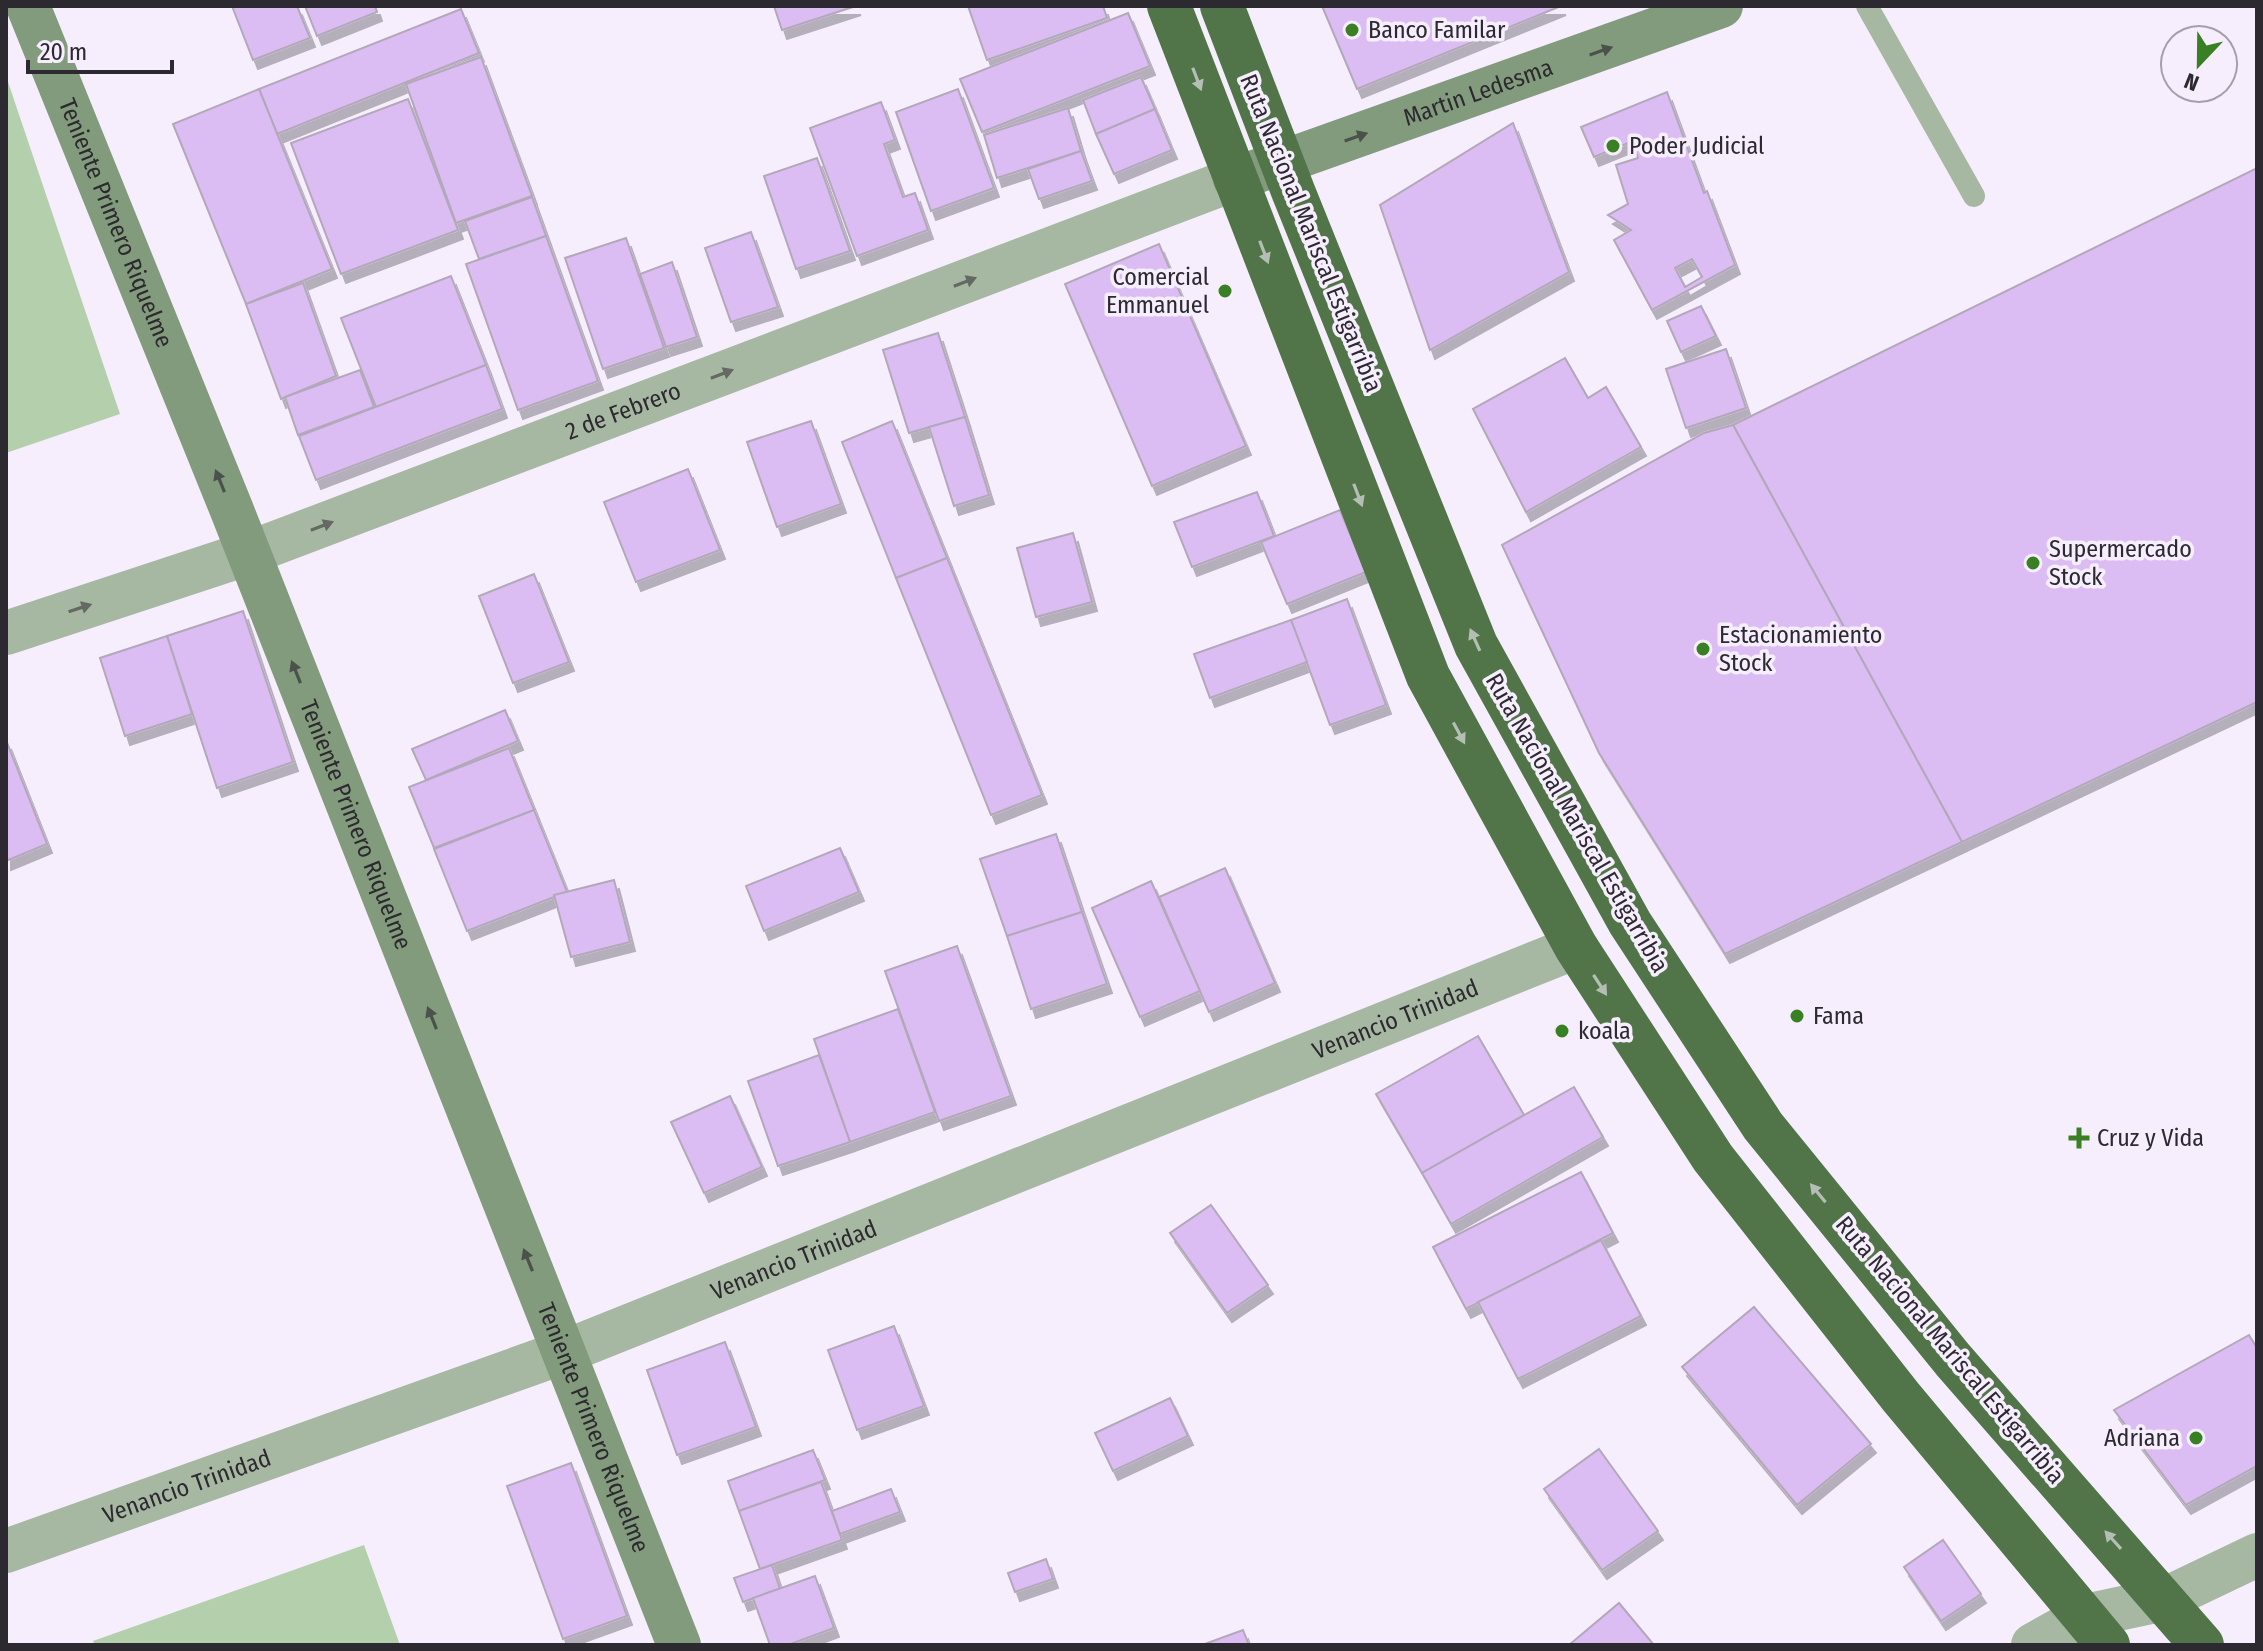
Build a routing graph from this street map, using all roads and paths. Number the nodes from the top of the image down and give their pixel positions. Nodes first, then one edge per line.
1 (28, 6) edge
2 (1169, 6) edge
3 (1222, 6) edge
4 (1721, 6) edge
5 (1867, 6) edge
6 (1282, 163) junction
7 (1235, 179) junction
8 (1974, 196) dead end
9 (249, 553) junction
10 (6, 633) edge
11 (1576, 947) junction
12 (564, 1352) junction
13 (6, 1551) edge
14 (2257, 1555) edge
15 (2165, 1599) junction
16 (2096, 1631) edge
17 (679, 1645) edge
18 (2033, 1645) edge
19 (2202, 1645) edge

9 -> 1 street, Teniente Primero Riquelme
2 -> 7 highway, Ruta Nacional Mariscal Estigarribia
3 - 6 highway, Ruta Nacional Mariscal Estigarribia
6 -> 4 street, Martin Ledesma
5 - 8 lane
6 - 7 street, Martin Ledesma
15 -> 6 highway, Ruta Nacional Mariscal Estigarribia
9 -> 7 street, 2 de Febrero
7 -> 11 highway, Ruta Nacional Mariscal Estigarribia
10 -> 9 street, 2 de Febrero
12 -> 9 street, Teniente Primero Riquelme
11 - 12 street, Venancio Trinidad
11 -> 16 highway, Ruta Nacional Mariscal Estigarribia
12 - 13 street, Venancio Trinidad
12 - 17 street, Teniente Primero Riquelme
14 - 15 street
15 - 16 street
15 - 19 highway, Ruta Nacional Mariscal Estigarribia
16 - 18 street

